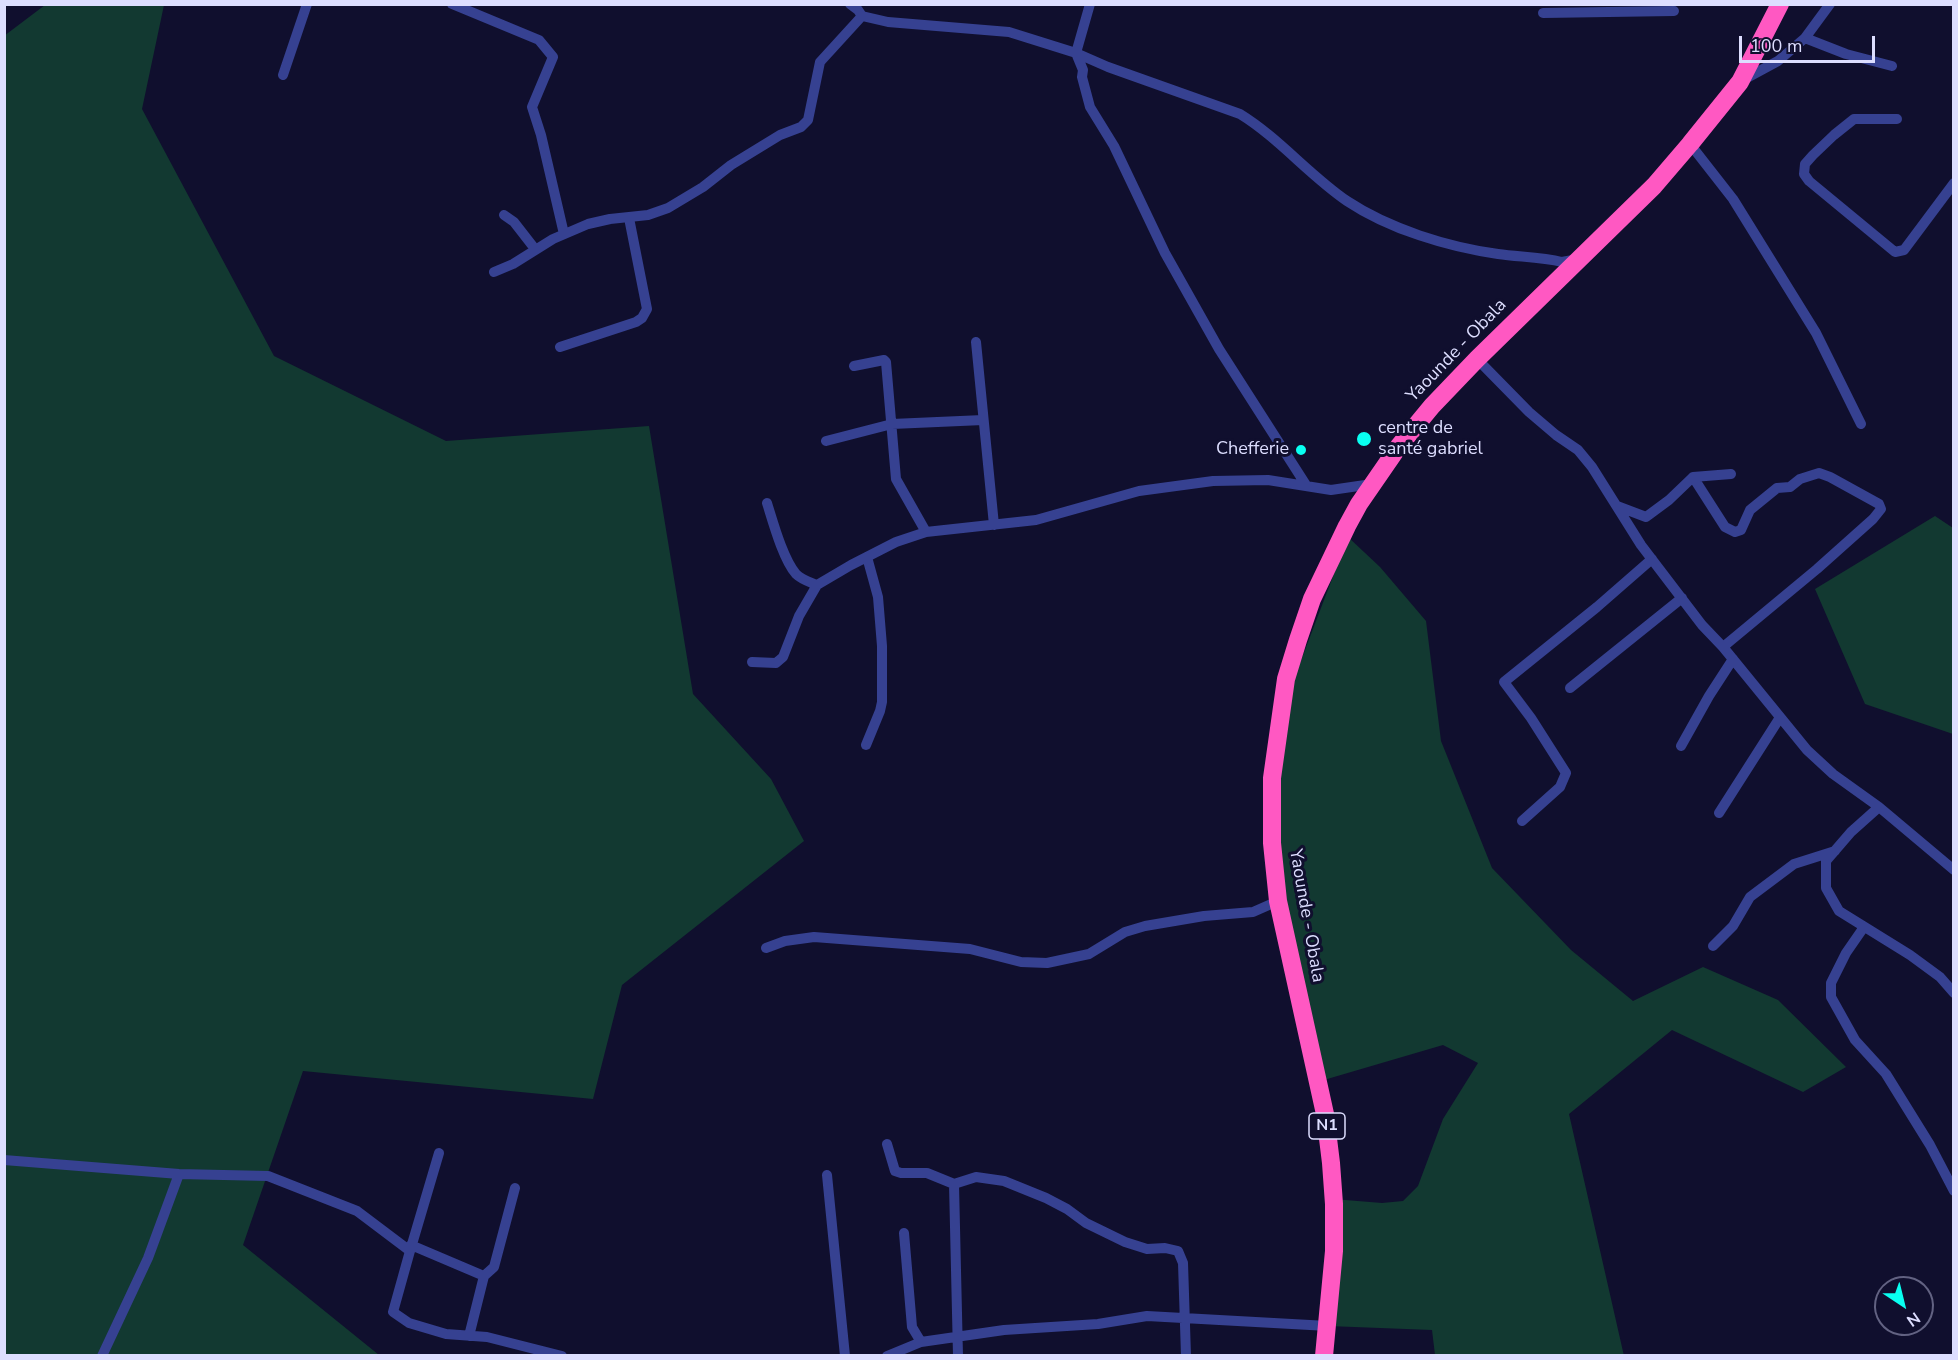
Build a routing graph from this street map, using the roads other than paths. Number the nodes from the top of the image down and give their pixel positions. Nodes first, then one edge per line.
1 (308, 4) edge
2 (452, 4) edge
3 (850, 4) edge
4 (1090, 4) edge
5 (1780, 4) edge
6 (1830, 4) edge
7 (1580, 8) edge
8 (1674, 11) dead end
9 (1543, 12) dead end
10 (862, 16) junction
11 (1805, 38) junction
12 (1076, 53) junction
13 (1892, 66) dead end
14 (283, 75) dead end
15 (1740, 82) junction
16 (1897, 119) dead end
17 (1690, 144) junction
18 (1953, 183) edge
19 (504, 215) dead end
20 (629, 218) junction
21 (564, 234) junction
22 (535, 249) junction
23 (1578, 260) junction
24 (494, 272) dead end
25 (976, 342) dead end
26 (561, 347) dead end
27 (1477, 358) junction
28 (854, 366) dead end
29 (983, 420) junction
30 (892, 424) junction
31 (1861, 424) dead end
32 (825, 441) dead end
33 (1731, 474) dead end
34 (1693, 477) junction
35 (1372, 484) junction
36 (1306, 485) junction
37 (766, 503) dead end
38 (1617, 506) junction
39 (994, 525) junction
40 (926, 532) junction
41 (867, 557) junction
42 (1652, 559) junction
43 (817, 585) junction
44 (1682, 598) junction
45 (1723, 647) junction
46 (1733, 660) junction
47 (752, 662) dead end
48 (1570, 688) dead end
49 (1779, 719) junction
50 (866, 746) dead end
51 (1681, 746) dead end
52 (1879, 807) junction
53 (1719, 813) dead end
54 (1522, 820) dead end
55 (1835, 850) junction
56 (1953, 870) edge
57 (1278, 901) junction
58 (1864, 927) junction
59 (1713, 946) dead end
60 (766, 948) dead end
61 (1953, 974) edge
62 (1950, 989) edge
63 (887, 1144) dead end
64 (439, 1153) dead end
65 (4, 1160) edge
66 (179, 1174) junction
67 (827, 1175) dead end
68 (954, 1184) junction
69 (515, 1188) dead end
70 (1953, 1191) edge
71 (904, 1233) dead end
72 (410, 1248) junction
73 (484, 1276) junction
74 (1184, 1319) junction
75 (1328, 1326) junction
76 (469, 1336) junction
77 (958, 1338) junction
78 (921, 1342) junction
79 (102, 1356) edge
80 (562, 1356) edge
81 (845, 1356) edge
82 (887, 1356) edge
83 (958, 1356) edge
84 (1186, 1356) edge
85 (1324, 1356) edge

1 - 14 street
2 - 21 street
3 - 10 street
4 - 12 street
5 - 15 highway, Yaounde - Obala / N1
6 - 11 street
7 - 8 street
7 - 9 street
10 - 12 street
10 - 20 street
11 - 13 street
11 - 15 street
12 - 23 street
12 - 36 street
15 - 17 highway, Yaounde - Obala / N1
16 - 18 street
17 - 23 highway, Yaounde - Obala / N1
17 - 31 street
19 - 22 street
20 - 21 street
20 - 26 street
21 - 22 street
22 - 24 street
23 - 27 highway, Yaounde - Obala / N1
25 - 29 street
27 - 35 highway, Yaounde - Obala / N1
27 - 38 street
28 - 30 street
29 - 30 street
29 - 39 street
30 - 32 street
30 - 40 street
33 - 34 street
34 - 38 street
34 - 45 street
35 - 36 street
35 - 57 highway, Yaounde - Obala / N1
36 - 39 street
37 - 43 street
38 - 42 street
39 - 40 street
40 - 41 street
41 - 43 street
41 - 50 street
42 - 44 street
42 - 54 street
43 - 47 street
44 - 45 street
44 - 48 street
45 - 46 street
46 - 49 street
46 - 51 street
49 - 52 street
49 - 53 street
52 - 55 street
52 - 56 street
55 - 58 street
55 - 59 street
57 - 60 street
57 - 75 highway, Yaounde - Obala / N1
58 - 62 street
58 - 70 street
61 - 62 street
63 - 68 street
64 - 72 street
65 - 66 street
66 - 72 street
66 - 79 street
67 - 81 street
68 - 74 street
68 - 77 street
69 - 73 street
71 - 78 street
72 - 73 street
72 - 76 street
73 - 76 street
74 - 75 street
74 - 77 street
74 - 84 street
75 - 85 highway, Yaounde - Obala / N1
76 - 80 street
77 - 78 street
77 - 83 street
78 - 82 street

